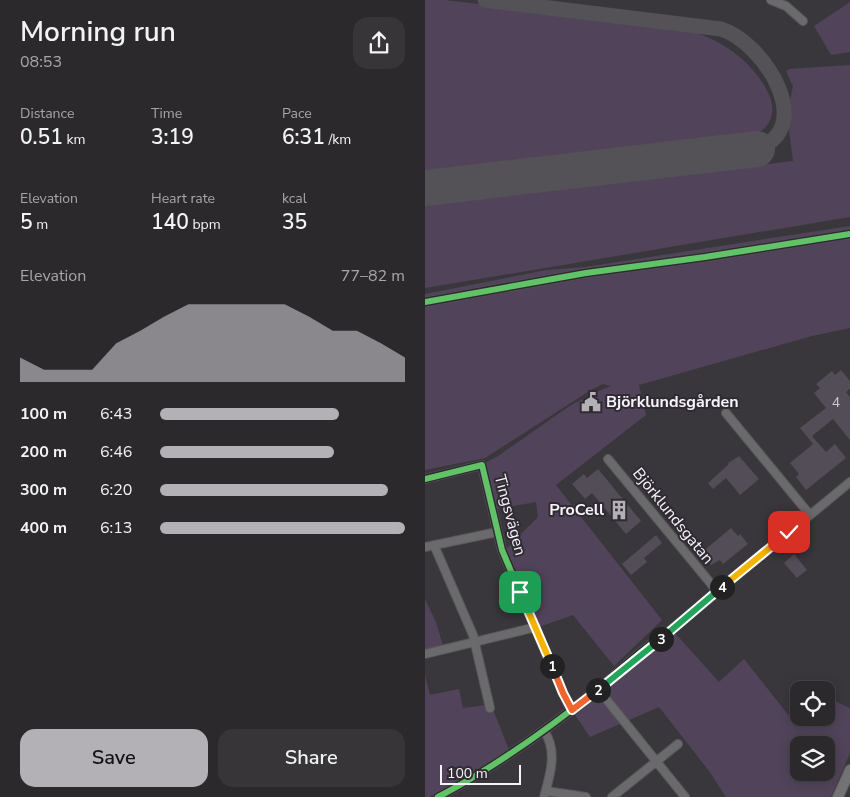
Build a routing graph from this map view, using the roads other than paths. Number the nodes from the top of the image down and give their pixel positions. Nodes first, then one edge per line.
1 (771, 0) edge
2 (803, 20) dead end
3 (850, 234) edge
4 (425, 302) edge
5 (725, 413) dead end
6 (608, 459) dead end
7 (425, 479) edge
8 (850, 482) edge
9 (809, 515) junction
10 (497, 532) junction
11 (435, 545) junction
12 (425, 546) edge
13 (717, 591) junction
14 (535, 628) junction
15 (475, 642) junction
16 (425, 654) edge
17 (598, 690) junction
18 (490, 708) dead end
19 (572, 710) junction
20 (544, 731) junction
21 (678, 744) dead end
22 (656, 761) junction
23 (850, 770) edge
24 (545, 794) edge
25 (438, 797) edge
26 (585, 797) edge
27 (612, 797) edge
28 (685, 797) edge
29 (838, 797) edge

1 - 2 street
3 - 4 street
5 - 9 street
6 - 13 street, Björklundsgatan
7 - 10 street, Tingsvägen
8 - 9 street
9 - 13 street
10 - 11 street
10 - 14 street, Tingsvägen
11 - 12 street
11 - 15 street
13 - 17 street
14 - 15 street
14 - 19 street, Tingsvägen
15 - 16 street
15 - 18 street
17 - 19 street
17 - 22 street
19 - 20 street
20 - 24 street
20 - 25 street
21 - 22 street
22 - 27 street
22 - 28 street
23 - 29 main road
24 - 26 street

